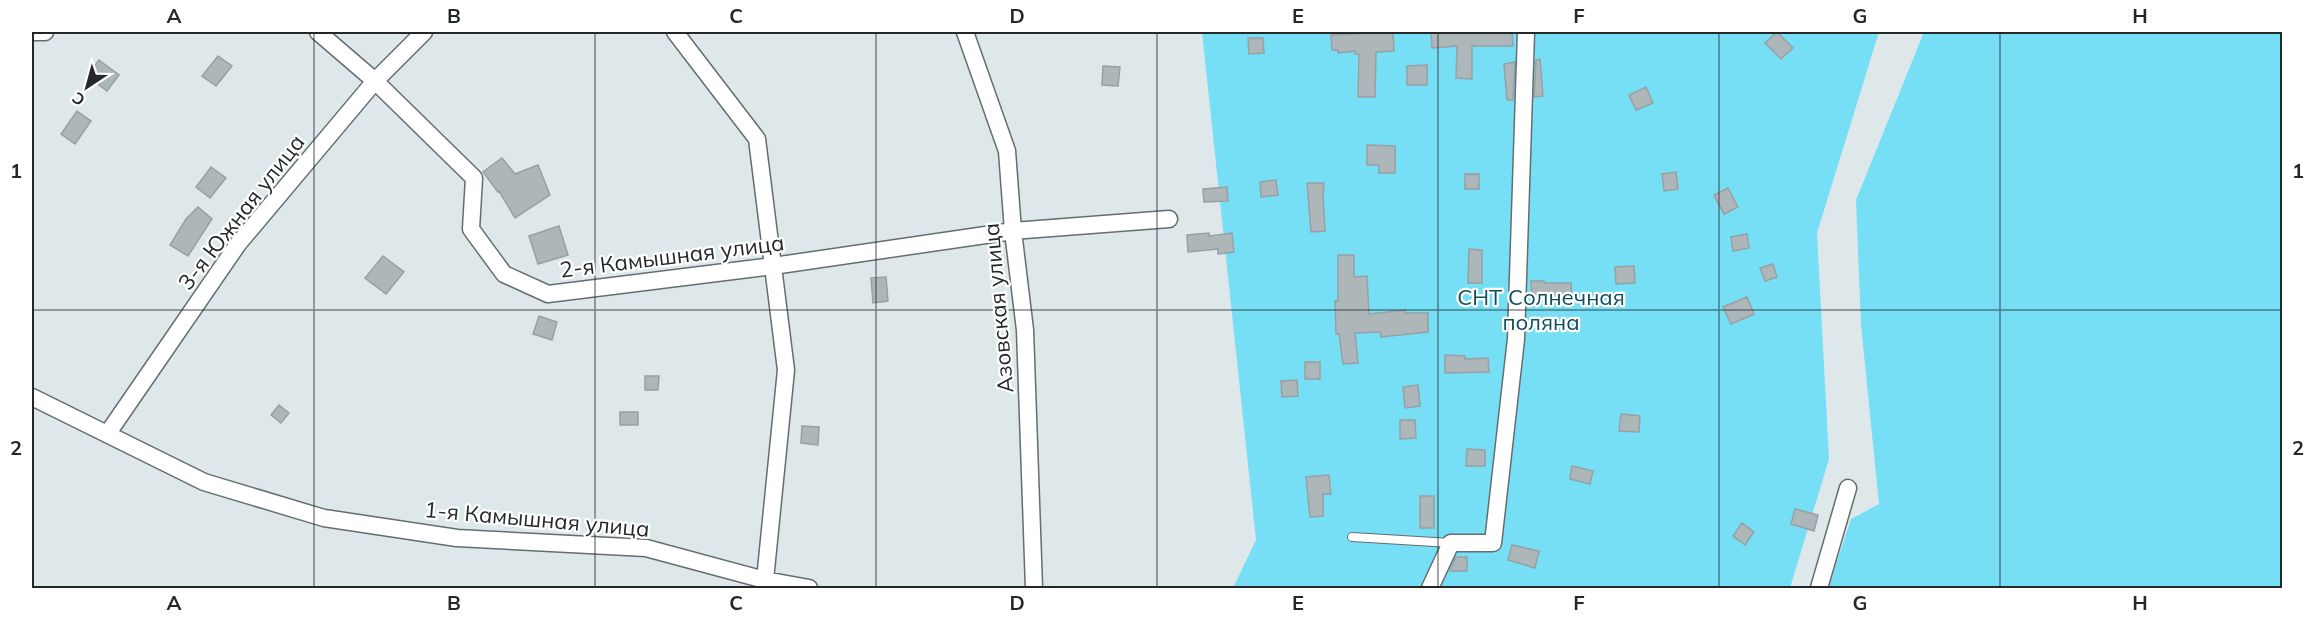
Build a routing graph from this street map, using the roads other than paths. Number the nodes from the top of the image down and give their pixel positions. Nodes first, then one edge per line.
1 (32, 32) edge
2 (45, 32) edge
3 (318, 32) edge
4 (424, 32) edge
5 (675, 32) edge
6 (965, 32) edge
7 (1526, 32) edge
8 (375, 81) junction
9 (1169, 219) dead end
10 (1013, 231) junction
11 (773, 266) junction
12 (32, 397) edge
13 (108, 433) junction
14 (1848, 488) dead end
15 (1352, 537) dead end
16 (1451, 543) junction
17 (765, 580) junction
18 (809, 588) edge
19 (1034, 588) edge
20 (1430, 588) edge
21 (1819, 588) edge

1 - 2 street
3 - 8 street, 2-я Камышная улица
4 - 8 street, 3-я Южная улица
5 - 11 street
6 - 10 street, Азовская улица
7 - 16 street
8 - 11 street, 2-я Камышная улица
8 - 13 street, 3-я Южная улица
9 - 10 street, 2-я Камышная улица
10 - 11 street, 2-я Камышная улица
10 - 19 street, Азовская улица
11 - 17 street
12 - 13 street, 1-я Камышная улица
13 - 17 street, 1-я Камышная улица
14 - 21 street
15 - 16 lane
16 - 20 street
17 - 18 street, 1-я Камышная улица

